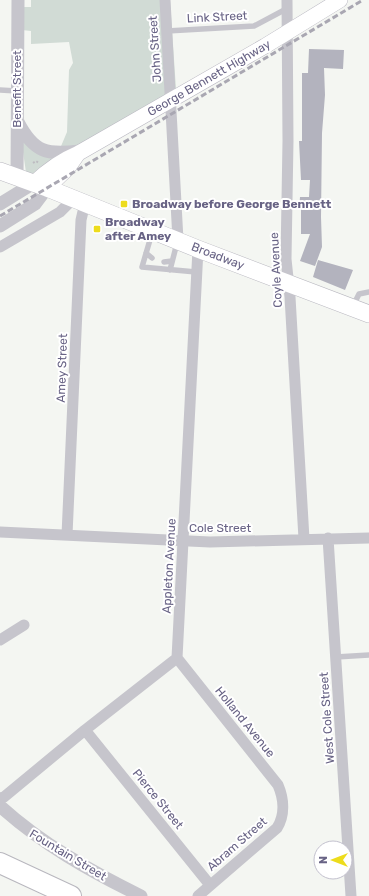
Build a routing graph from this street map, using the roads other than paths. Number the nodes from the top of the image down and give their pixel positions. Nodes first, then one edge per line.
1 (18, 0) edge
2 (165, 0) edge
3 (340, 0) edge
4 (288, 4) edge
5 (167, 31) junction
6 (288, 32) junction
7 (0, 90) edge
8 (17, 91) junction
9 (172, 100) junction
10 (17, 121) junction
11 (80, 152) junction
12 (0, 171) edge
13 (18, 177) junction
14 (41, 185) junction
15 (79, 201) junction
16 (0, 204) edge
17 (0, 226) edge
18 (153, 230) junction
19 (178, 240) junction
20 (0, 247) edge
21 (198, 249) junction
22 (170, 270) junction
23 (196, 272) junction
24 (289, 283) junction
25 (369, 292) edge
26 (352, 308) junction
27 (369, 314) edge
28 (0, 532) edge
29 (67, 534) junction
30 (328, 538) junction
31 (369, 538) edge
32 (304, 539) junction
33 (183, 540) junction
34 (24, 625) dead end
35 (0, 640) edge
36 (369, 655) edge
37 (336, 657) junction
38 (177, 658) junction
39 (85, 730) junction
40 (0, 798) edge
41 (0, 806) edge
42 (283, 806) joint
43 (0, 864) edge
44 (210, 885) junction
45 (44, 896) edge
46 (71, 896) edge
47 (141, 896) edge
48 (198, 896) edge
49 (351, 896) edge

1 - 8 street, Benefit Street
2 - 5 street, John Street
3 - 6 main road, George Bennett Highway
4 - 5 lane, Link Street
4 - 6 street, Coyle Avenue
5 - 9 street, John Street
6 - 9 main road, George Bennett Highway
6 - 24 street, Coyle Avenue
7 - 8 lane
8 - 10 street, Benefit Street
9 - 11 main road, George Bennett Highway
9 - 19 street, John Street
10 - 11 street
10 - 13 street, Benefit Street
11 - 14 main road, George Bennett Highway
12 - 13 main road, Broadway
13 - 14 main road, Broadway
14 - 15 main road, Broadway
14 - 16 street, George Bennett Highway
14 - 17 street, George Bennett Highway
15 - 18 main road, Broadway
15 - 20 street
15 - 29 street, Amey Street
18 - 19 main road, Broadway
18 - 22 lane
19 - 21 main road, Broadway
19 - 22 lane
21 - 23 street, Appleton Avenue
21 - 24 main road, Broadway
22 - 23 lane
23 - 33 street, Appleton Avenue
24 - 26 main road, Broadway
24 - 32 street, Coyle Avenue
25 - 26 lane
26 - 27 main road, Broadway
28 - 29 street, Cole Street
29 - 33 street, Cole Street
30 - 31 street, Cole Street
30 - 32 street, Cole Street
30 - 37 street, West Cole Street
32 - 33 street, Cole Street
33 - 38 street, Appleton Avenue
34 - 35 street
36 - 37 lane
37 - 49 street, West Cole Street
38 - 39 street
38 - 42 street, Holland Avenue
39 - 40 street
39 - 44 street, Pierce Street
41 - 47 street, Fountain Street
42 - 44 street, Abram Street
43 - 45 highway
43 - 46 highway
44 - 48 street, Abram Street

